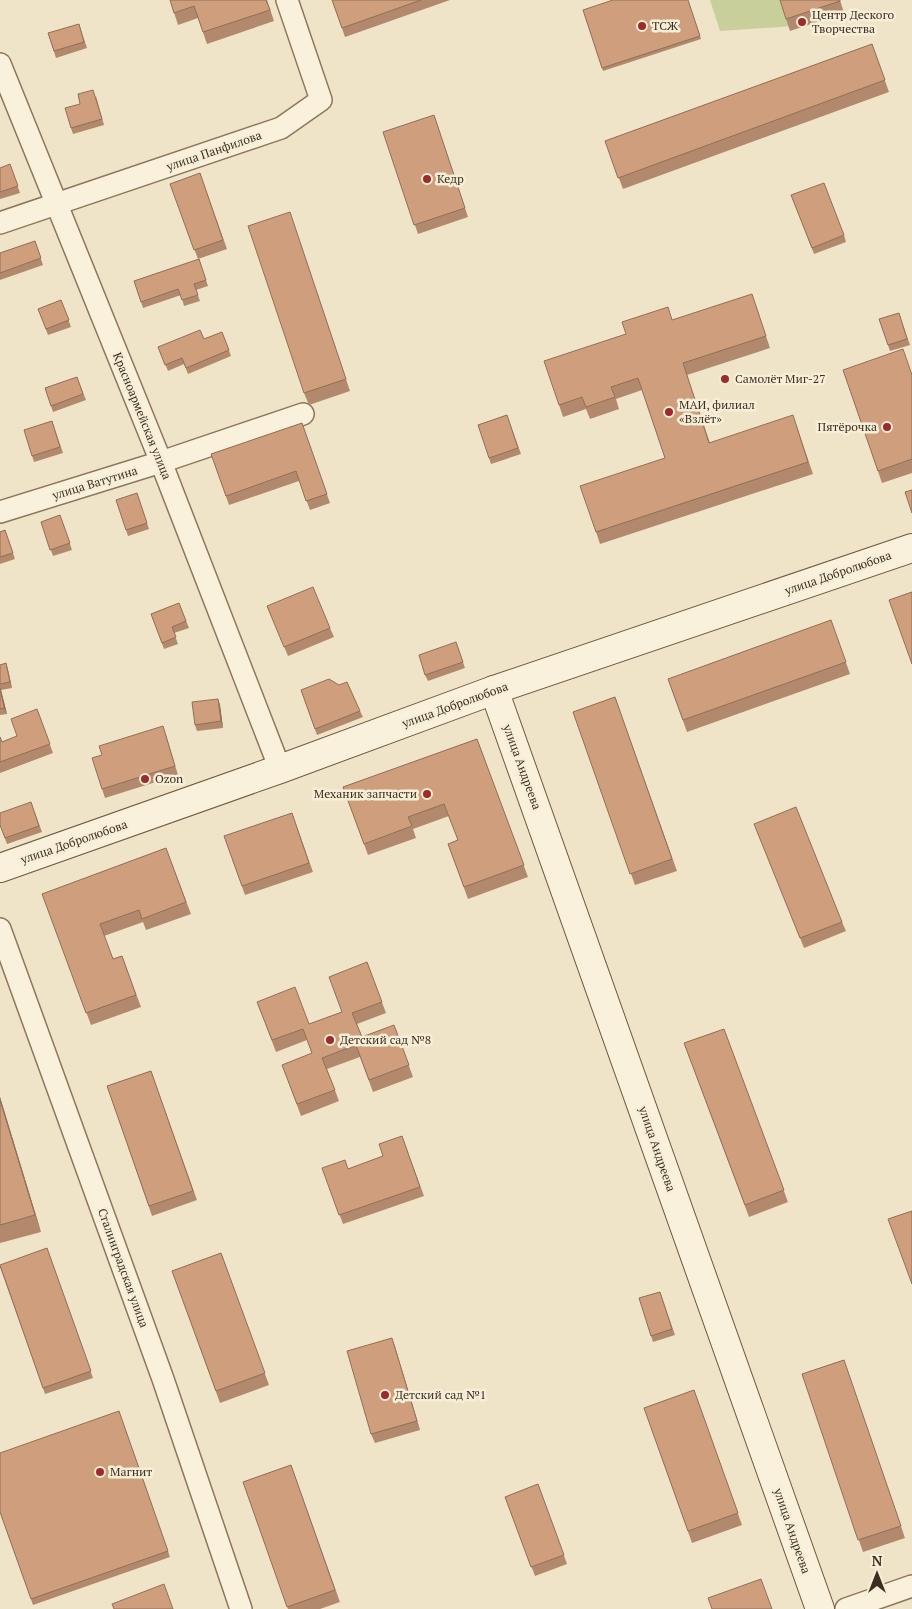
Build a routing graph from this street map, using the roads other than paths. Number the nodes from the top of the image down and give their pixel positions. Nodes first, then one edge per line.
1 (287, 0) edge
2 (0, 64) edge
3 (58, 204) junction
4 (0, 223) edge
5 (303, 414) edge
6 (161, 462) junction
7 (0, 512) edge
8 (912, 548) edge
9 (494, 690) junction
10 (280, 769) junction
11 (0, 868) edge
12 (0, 929) edge
13 (912, 1586) edge
14 (241, 1609) edge
15 (820, 1609) edge
16 (846, 1609) edge

1 - 3 street, улица Панфилова
2 - 3 street, Красноармейская улица
3 - 4 street, улица Панфилова
3 - 6 street, Красноармейская улица
5 - 6 street, улица Ватутина
6 - 7 street, улица Ватутина
6 - 10 street, Красноармейская улица
8 - 9 street, улица Добролюбова
9 - 10 street, улица Добролюбова
9 - 15 street, улица Андреева
10 - 11 street, улица Добролюбова
12 - 14 street, Сталинградская улица
13 - 16 street

